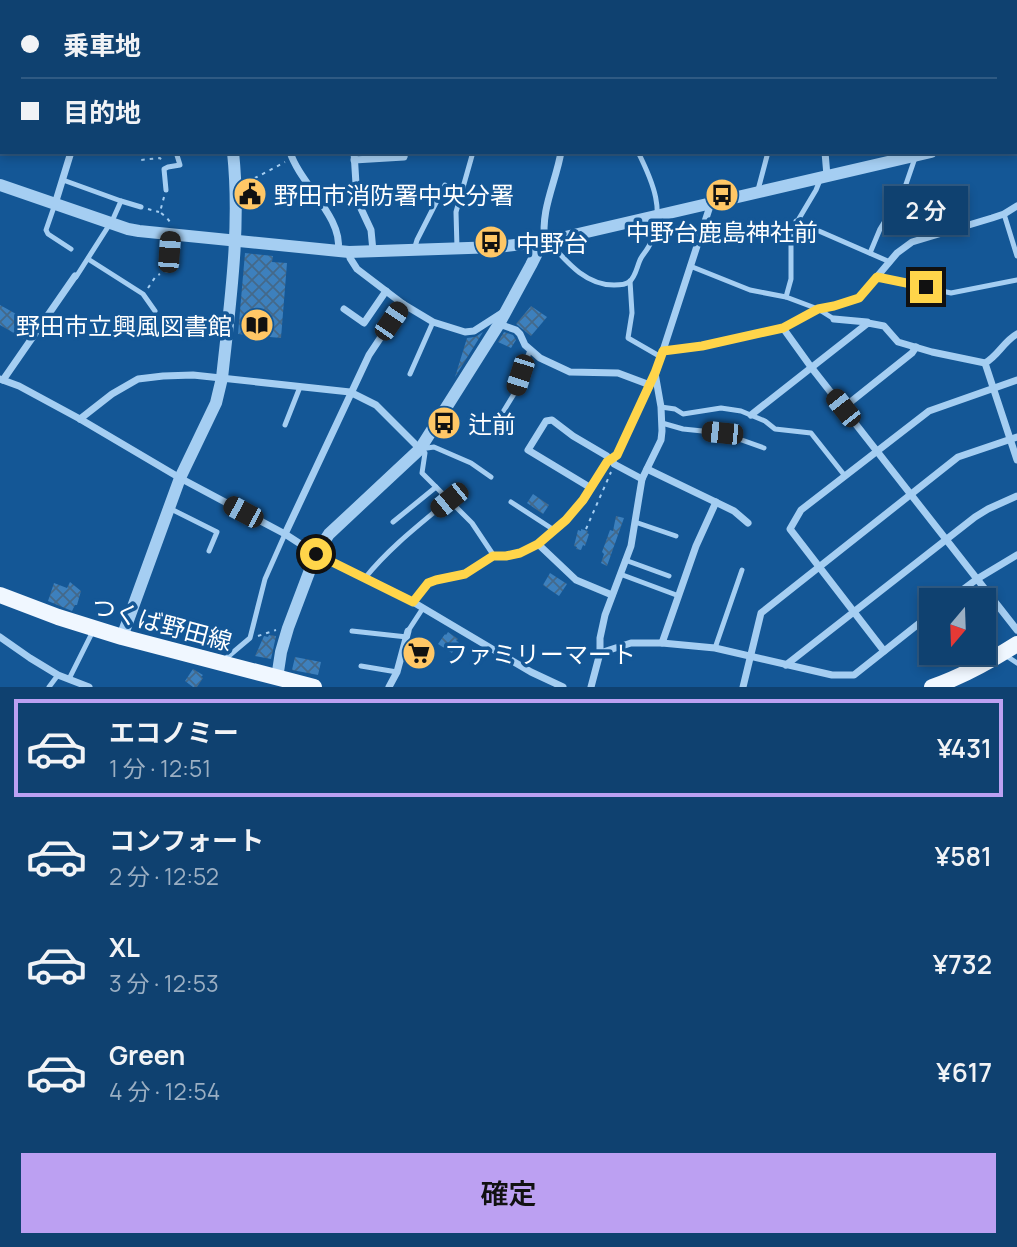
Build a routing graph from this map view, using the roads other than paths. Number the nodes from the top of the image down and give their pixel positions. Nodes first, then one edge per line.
1 (70, 154) edge
2 (177, 154) edge
3 (233, 154) edge
4 (405, 154) edge
5 (472, 154) edge
6 (560, 154) edge
7 (639, 154) edge
8 (767, 154) edge
9 (825, 154) edge
10 (924, 154) edge
11 (291, 155) edge
12 (354, 156) edge
13 (916, 156) junction
14 (823, 177) junction
15 (63, 180) junction
16 (0, 185) edge
17 (445, 185) dead end
18 (166, 190) road end
19 (757, 192) junction
20 (121, 201) junction
21 (711, 203) junction
22 (55, 204) junction
23 (1017, 206) edge
24 (141, 207) road end
25 (1003, 214) junction
26 (658, 216) junction
27 (796, 221) junction
28 (110, 223) junction
29 (170, 234) junction
30 (236, 241) junction
31 (544, 242) junction
32 (71, 249) dead end
33 (457, 249) junction
34 (414, 250) junction
35 (344, 251) junction
36 (373, 251) junction
37 (870, 253) junction
38 (1017, 256) edge
39 (88, 259) junction
40 (890, 262) junction
41 (690, 266) junction
42 (167, 270) road end
43 (75, 276) joint
44 (877, 277) junction
45 (1017, 280) edge
46 (630, 281) junction
47 (386, 291) junction
48 (786, 297) junction
49 (403, 304) junction
50 (344, 309) dead end
51 (818, 309) junction
52 (155, 311) dead end
53 (506, 311) junction
54 (834, 319) joint
55 (433, 322) junction
56 (868, 323) junction
57 (499, 324) junction
58 (783, 328) junction
59 (1017, 334) edge
60 (916, 347) junction
61 (530, 350) junction
62 (662, 354) junction
63 (985, 363) junction
64 (811, 367) junction
65 (655, 373) junction
66 (410, 374) dead end
67 (222, 378) junction
68 (2, 379) edge
69 (1017, 380) edge
70 (650, 385) junction
71 (300, 387) junction
72 (993, 388) junction
73 (351, 392) junction
74 (661, 407) junction
75 (843, 408) junction
76 (503, 412) dead end
77 (751, 415) junction
78 (80, 419) junction
79 (662, 423) junction
80 (285, 425) dead end
81 (1014, 438) edge
82 (764, 447) dead end
83 (421, 449) junction
84 (877, 451) junction
85 (1017, 460) edge
86 (612, 461) junction
87 (647, 469) junction
88 (845, 476) junction
89 (491, 477) dead end
90 (180, 478) junction
91 (642, 479) junction
92 (436, 487) junction
93 (591, 488) junction
94 (911, 495) junction
95 (1017, 496) edge
96 (449, 500) junction
97 (511, 502) dead end
98 (716, 502) junction
99 (169, 508) junction
100 (393, 522) dead end
101 (635, 522) junction
102 (748, 523) dead end
103 (554, 530) junction
104 (285, 534) junction
105 (676, 536) dead end
106 (946, 540) junction
107 (538, 544) junction
108 (209, 551) dead end
109 (316, 554) junction
110 (1017, 555) edge
111 (493, 556) junction
112 (625, 561) junction
113 (818, 566) junction
114 (742, 570) dead end
115 (620, 574) junction
116 (669, 576) dead end
117 (365, 579) junction
118 (977, 579) junction
119 (965, 588) edge
120 (0, 595) edge
121 (612, 595) junction
122 (679, 596) junction
123 (413, 602) junction
124 (423, 608) junction
125 (854, 612) junction
126 (919, 623) edge
127 (94, 628) junction
128 (1017, 630) edge
129 (352, 631) dead end
130 (407, 634) junction
131 (0, 637) edge
132 (122, 637) junction
133 (662, 643) junction
134 (1017, 644) edge
135 (715, 648) junction
136 (884, 651) junction
137 (600, 653) junction
138 (1003, 653) junction
139 (750, 656) junction
140 (222, 663) junction
141 (1017, 663) edge
142 (786, 665) junction
143 (361, 666) dead end
144 (397, 672) junction
145 (58, 675) junction
146 (69, 679) junction
147 (276, 682) edge
148 (49, 687) edge
149 (89, 687) edge
150 (314, 687) edge
151 (388, 687) edge
152 (563, 687) edge
153 (591, 687) edge
154 (743, 687) edge
155 (932, 687) edge

1 - 15 street
2 - 18 lane
3 - 30 street
4 - 12 street
5 - 33 lane
6 - 31 street
7 - 26 lane
8 - 19 lane
9 - 14 street
10 - 13 street
11 - 35 street
12 - 36 street
13 - 14 street
13 - 37 lane
14 - 19 street
14 - 27 lane
15 - 20 lane
15 - 22 street
16 - 22 street
17 - 34 lane
19 - 21 street
20 - 24 lane
20 - 28 lane
21 - 26 street
21 - 41 street
22 - 28 street
22 - 32 lane
23 - 25 street
25 - 38 lane
25 - 40 street
26 - 31 street
26 - 46 lane
27 - 37 lane
27 - 48 lane
28 - 29 street
28 - 39 lane
29 - 30 street
29 - 42 lane
30 - 35 street
30 - 67 street
31 - 33 street
31 - 46 lane
31 - 53 street
33 - 34 street
34 - 36 street
35 - 36 street
35 - 47 street
37 - 40 lane
39 - 43 lane
39 - 52 lane
40 - 44 street
41 - 48 lane
41 - 62 street
43 - 68 street
44 - 45 lane
44 - 51 street
46 - 62 lane
47 - 49 street
47 - 50 street
48 - 51 lane
49 - 55 street
49 - 73 street
51 - 54 lane
51 - 58 street
53 - 55 street
53 - 57 street
54 - 56 street
55 - 66 lane
56 - 60 street
56 - 64 street
57 - 61 street
57 - 83 street
58 - 62 street
58 - 64 street
59 - 63 street
60 - 63 street
60 - 75 street
61 - 70 street
61 - 76 lane
62 - 65 street
63 - 72 street
64 - 75 street
64 - 77 street
65 - 70 street
65 - 74 street
67 - 71 street
67 - 78 street
67 - 90 street
68 - 78 street
69 - 72 street
70 - 86 street
71 - 73 street
71 - 80 lane
72 - 81 street
72 - 84 street
73 - 83 street
73 - 104 street
74 - 77 lane
74 - 79 street
75 - 84 street
77 - 88 lane
78 - 90 street
79 - 82 lane
79 - 87 street
81 - 85 street
81 - 94 street
83 - 89 lane
83 - 92 lane
83 - 109 street
84 - 88 street
84 - 94 street
86 - 91 street
86 - 93 street
86 - 93 street
87 - 91 street
87 - 98 street
88 - 113 street
90 - 99 street
90 - 104 street
91 - 101 street
92 - 96 lane
92 - 100 lane
93 - 103 street
94 - 106 street
94 - 113 street
95 - 106 street
96 - 111 lane
96 - 117 lane
97 - 103 lane
98 - 102 street
98 - 122 street
99 - 108 lane
99 - 132 street
101 - 105 lane
101 - 112 street
103 - 107 street
104 - 109 street
104 - 140 lane
106 - 118 street
106 - 125 street
107 - 111 street
107 - 121 street
109 - 117 street
109 - 147 street
110 - 118 street
111 - 123 street
112 - 115 street
112 - 116 lane
113 - 125 street
113 - 139 street
114 - 135 lane
115 - 121 street
115 - 122 lane
117 - 123 street
118 - 119 street
118 - 128 street
120 - 127 main road, つくば野田線
121 - 137 street
122 - 133 street
123 - 124 street
124 - 130 lane
124 - 152 street
125 - 136 street
125 - 142 street
126 - 136 street
127 - 132 main road, つくば野田線
127 - 146 lane
129 - 130 lane
130 - 144 street
131 - 145 street
132 - 140 main road, つくば野田線
133 - 135 street
133 - 137 street
134 - 138 main road
135 - 139 street
136 - 142 street
137 - 153 street
138 - 141 lane
138 - 155 main road
139 - 142 street
139 - 154 street
140 - 147 main road, つくば野田線
143 - 144 lane
144 - 151 street
145 - 146 street
145 - 148 lane
146 - 149 street
147 - 150 main road, つくば野田線

